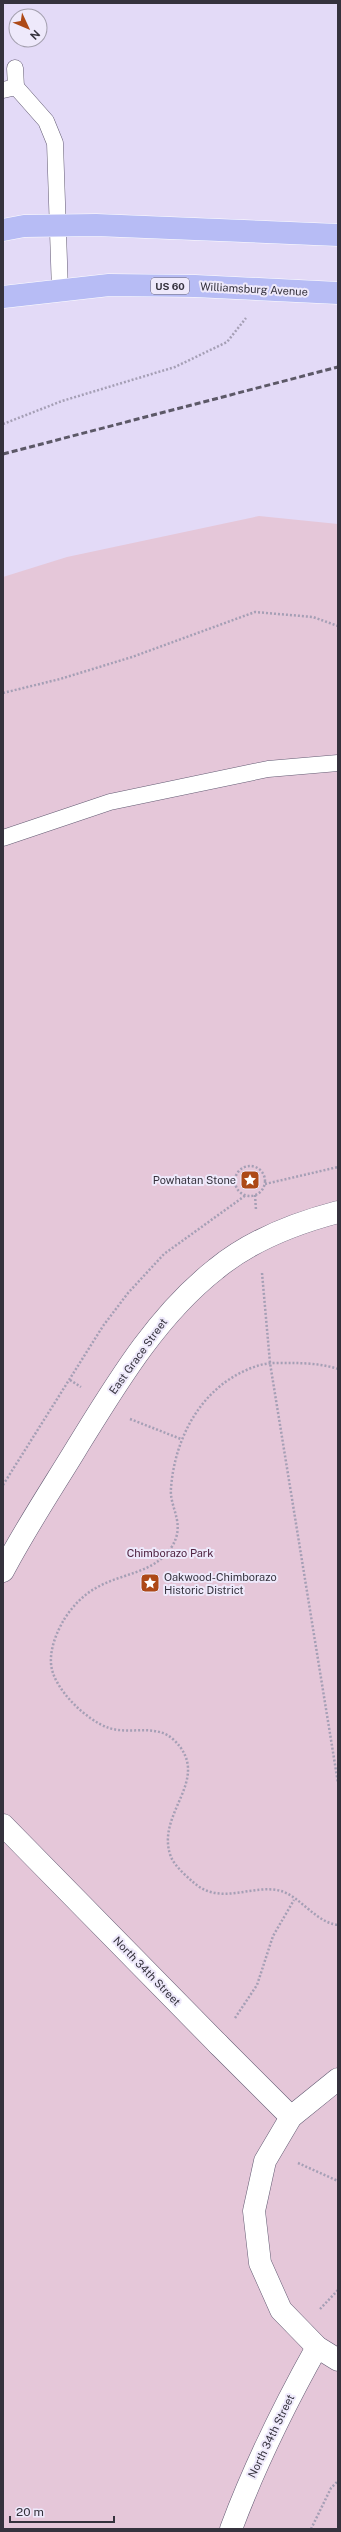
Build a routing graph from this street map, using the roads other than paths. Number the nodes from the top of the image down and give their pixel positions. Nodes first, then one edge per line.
1 (14, 68) dead end
2 (9, 89) edge
3 (57, 226) junction
4 (3, 230) edge
5 (338, 235) edge
6 (60, 291) junction
7 (338, 293) edge
8 (3, 297) edge
9 (338, 763) edge
10 (3, 838) edge
11 (338, 1212) edge
12 (3, 1571) edge
13 (3, 1825) edge
14 (338, 2079) edge
15 (291, 2117) junction
16 (317, 2347) junction
17 (338, 2360) edge
18 (231, 2529) edge

1 - 2 lane
2 - 3 lane
3 - 4 main road
3 - 5 main road
3 - 6 lane
6 - 7 main road, Williamsburg Avenue / US 60
6 - 8 main road, Williamsburg Avenue / US 60
9 - 10 lane
11 - 12 street, East Grace Street
13 - 15 street, North 34th Street
14 - 15 street
15 - 16 street
16 - 17 street
16 - 18 street, North 34th Street

